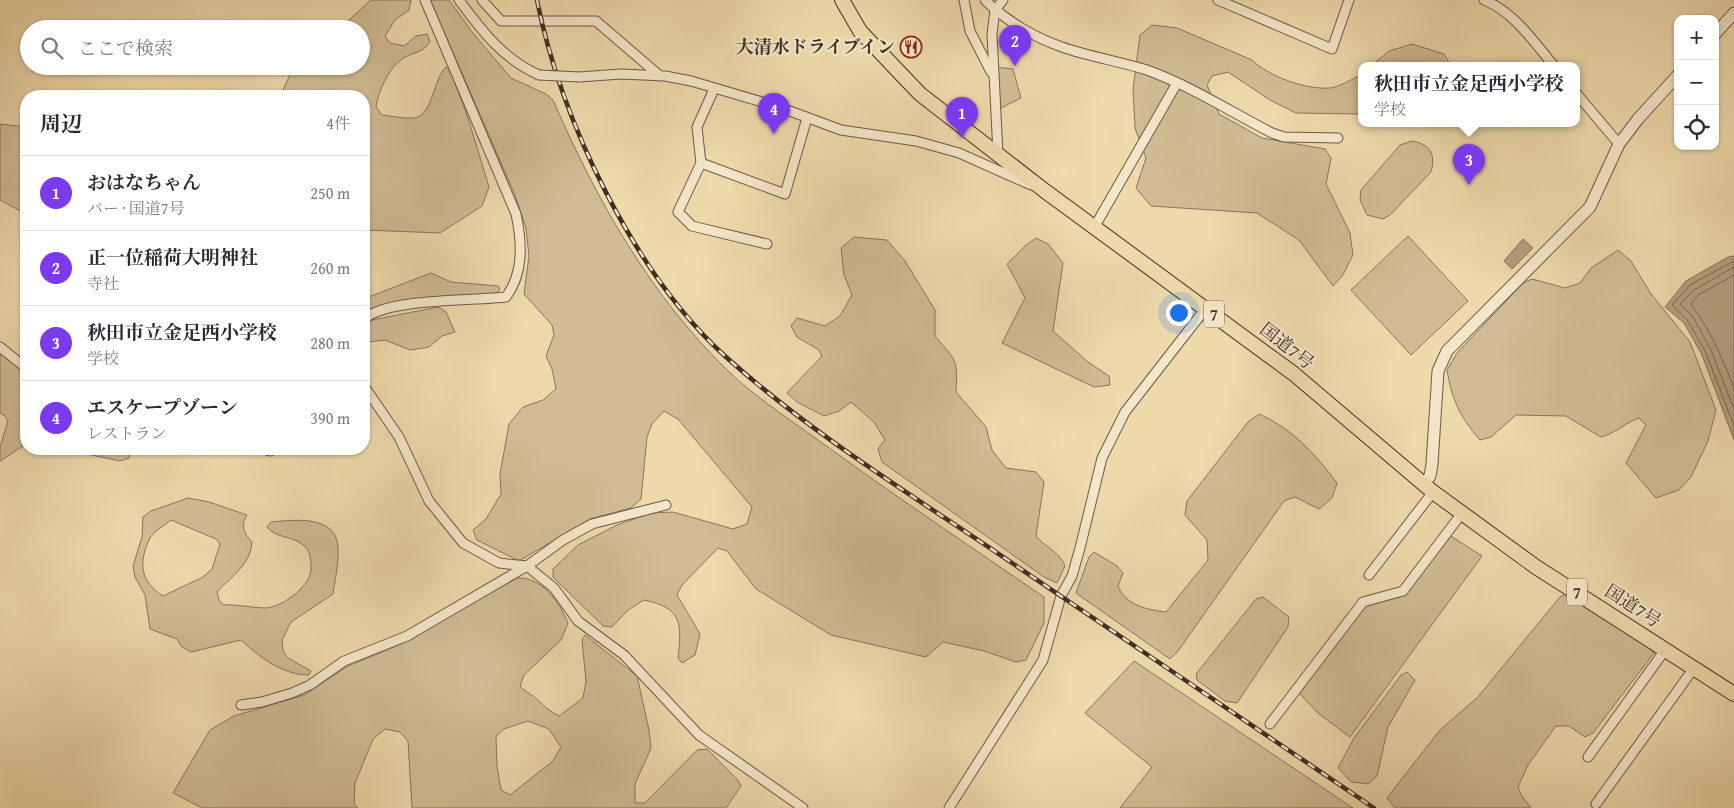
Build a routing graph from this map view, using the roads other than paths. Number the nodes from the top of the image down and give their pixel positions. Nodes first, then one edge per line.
1 (425, 0) edge
2 (459, 0) edge
3 (482, 0) edge
4 (842, 0) edge
5 (964, 0) edge
6 (985, 0) edge
7 (1003, 0) edge
8 (1218, 0) edge
9 (1349, 0) edge
10 (1484, 0) edge
11 (995, 10) junction
12 (1734, 13) edge
13 (1719, 30) edge
14 (1551, 62) edge
15 (992, 74) junction
16 (660, 76) junction
17 (1674, 79) edge
18 (1177, 83) junction
19 (714, 89) junction
20 (1580, 98) edge
21 (807, 118) junction
22 (1338, 138) dead end
23 (1619, 144) junction
24 (998, 154) junction
25 (701, 163) junction
26 (1045, 190) junction
27 (1095, 226) junction
28 (767, 244) dead end
29 (1206, 308) junction
30 (370, 315) edge
31 (0, 347) edge
32 (20, 363) edge
33 (370, 395) edge
34 (1428, 488) junction
35 (666, 505) dead end
36 (1462, 513) junction
37 (527, 566) junction
38 (1369, 576) dead end
39 (1665, 650) junction
40 (1694, 668) junction
41 (1734, 694) edge
42 (241, 705) dead end
43 (1270, 724) dead end
44 (1588, 757) dead end
45 (1596, 804) dead end
46 (803, 808) edge
47 (949, 808) edge

1 - 30 street
2 - 16 street, bridge
3 - 16 street
4 - 24 highway, 国道7号 / 7
5 - 15 street
6 - 11 street
7 - 11 street
8 - 9 street
10 - 14 street
11 - 15 street
11 - 18 street
12 - 13 street
15 - 24 street
16 - 19 street
17 - 23 street
18 - 22 street
18 - 27 street
19 - 21 street
19 - 25 street
20 - 23 street
21 - 25 street
21 - 26 street
23 - 34 street
24 - 26 highway, 国道7号 / 7
25 - 28 street
26 - 27 highway, 国道7号 / 7
27 - 29 highway, 国道7号 / 7
29 - 34 highway, 国道7号 / 7
29 - 47 street
31 - 32 street
33 - 37 street
34 - 36 highway, 国道7号 / 7
34 - 38 street
35 - 37 street
36 - 39 highway, 国道7号 / 7
36 - 43 street
37 - 42 street
37 - 46 street
39 - 40 highway, 国道7号 / 7
39 - 44 street
40 - 41 highway, 国道7号 / 7
40 - 45 street

